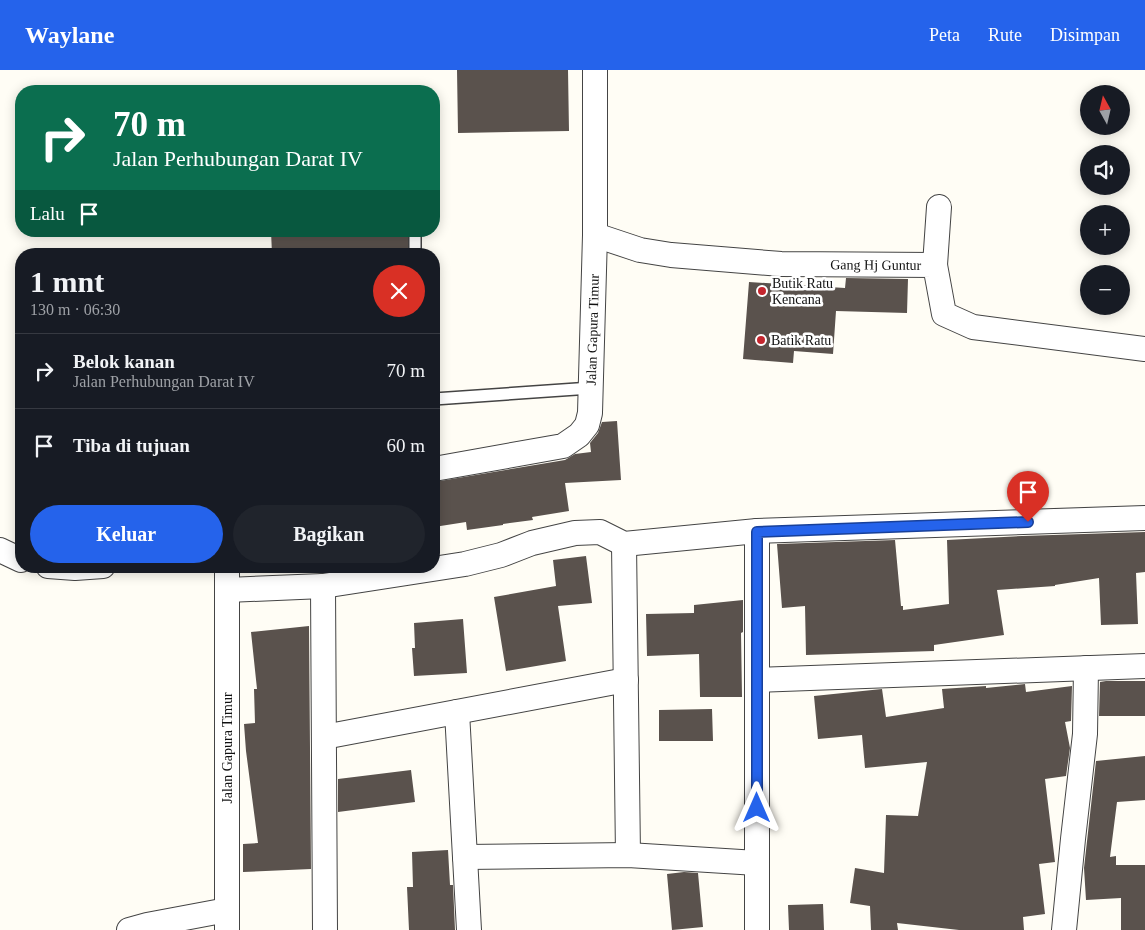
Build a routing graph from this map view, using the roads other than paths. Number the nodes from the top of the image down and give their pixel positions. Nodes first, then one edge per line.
1 (595, 70) edge
2 (939, 207) dead end
3 (595, 235) junction
4 (935, 265) junction
5 (1145, 349) edge
6 (591, 388) junction
7 (440, 399) edge
8 (440, 469) edge
9 (1145, 518) edge
10 (757, 532) junction
11 (624, 544) junction
12 (0, 550) edge
13 (15, 557) edge
14 (440, 568) edge
15 (227, 573) edge
16 (407, 573) edge
17 (323, 586) junction
18 (227, 590) junction
19 (1145, 666) edge
20 (1086, 668) junction
21 (626, 680) junction
22 (757, 680) junction
23 (458, 712) junction
24 (324, 736) junction
25 (628, 855) junction
26 (465, 857) junction
27 (756, 863) junction
28 (227, 920) edge
29 (129, 930) edge
30 (325, 930) edge
31 (469, 930) edge
32 (757, 930) edge
33 (1064, 930) edge

1 - 3 street, Jalan Gapura Timur
2 - 4 street
3 - 4 street, Gang Hj Guntur
3 - 6 street, Jalan Gapura Timur
4 - 5 street, Gang Hj Guntur
6 - 7 lane
6 - 8 street, Jalan Gapura Timur
9 - 10 street
10 - 11 street
10 - 22 street
11 - 14 street
11 - 21 street
12 - 13 street
15 - 18 street, Jalan Gapura Timur
16 - 17 street
17 - 18 street
17 - 24 street
18 - 28 street, Jalan Gapura Timur
19 - 20 street
20 - 22 street
20 - 33 street
21 - 23 street
21 - 25 street
22 - 27 street
23 - 24 street
23 - 26 street
24 - 30 street
25 - 26 street
25 - 27 street
26 - 31 street
27 - 32 street
28 - 29 street

